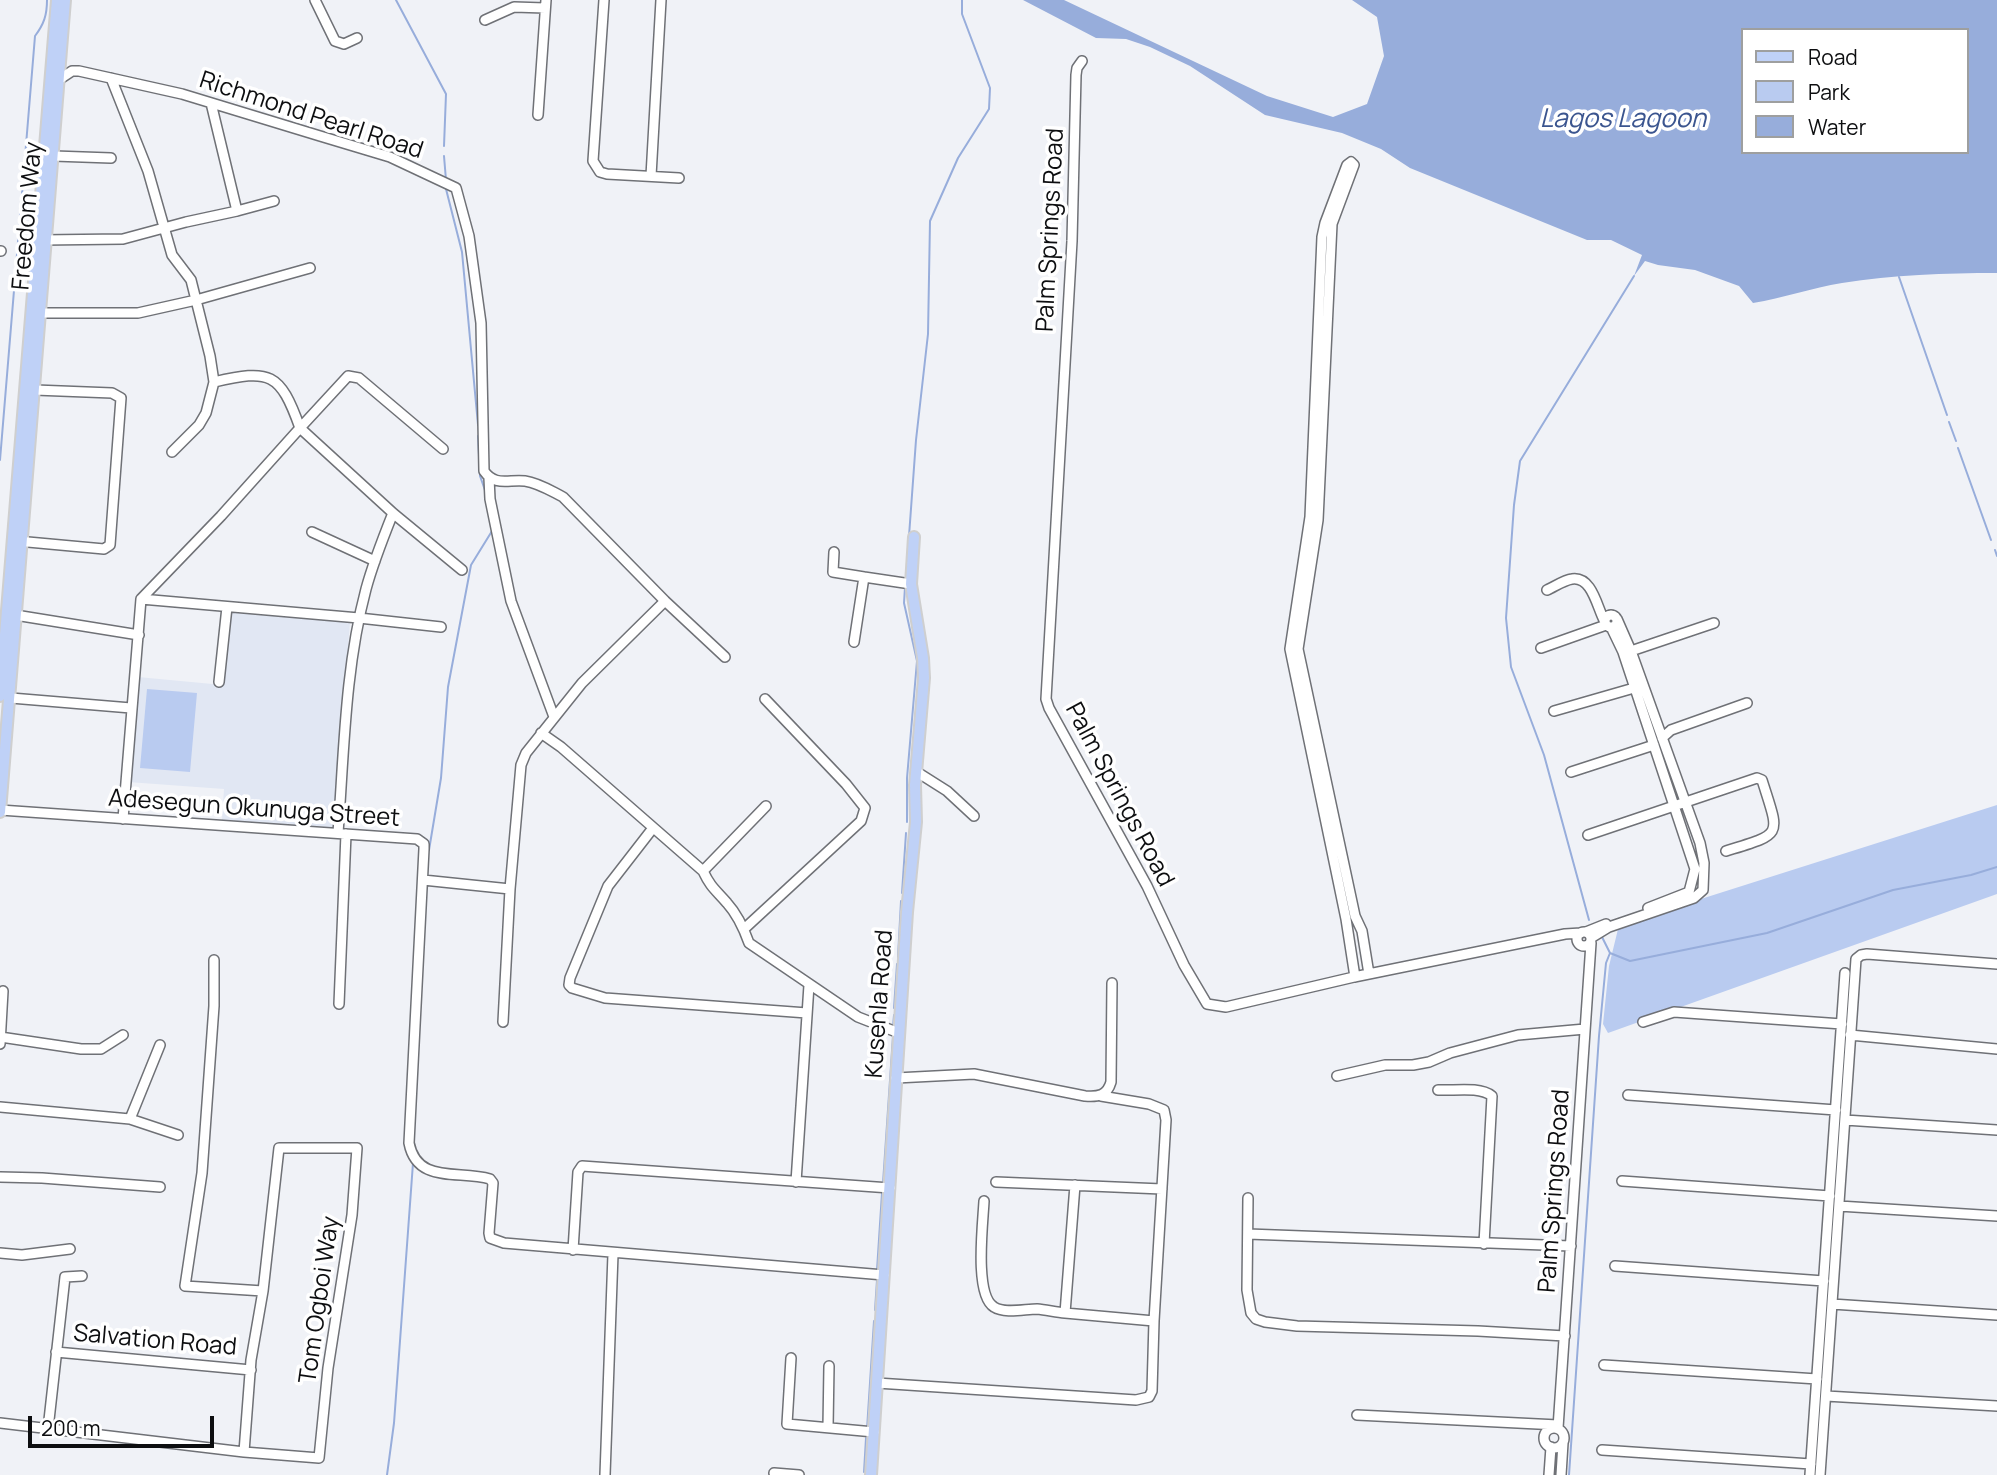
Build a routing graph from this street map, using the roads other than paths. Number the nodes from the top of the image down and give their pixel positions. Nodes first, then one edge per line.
1 (57, 0) edge
2 (65, 0) edge
3 (315, 0) edge
4 (604, 0) edge
5 (661, 0) edge
6 (546, 4) edge
7 (485, 20) dead end
8 (357, 38) dead end
9 (1082, 61) dead end
10 (111, 78) junction
11 (60, 79) junction
12 (211, 103) junction
13 (538, 116) dead end
14 (54, 156) junction
15 (111, 158) dead end
16 (651, 176) junction
17 (680, 178) dead end
18 (274, 201) dead end
19 (237, 211) junction
20 (163, 229) junction
21 (42, 240) junction
22 (310, 268) dead end
23 (196, 300) junction
24 (41, 313) junction
25 (214, 382) junction
26 (35, 390) junction
27 (300, 428) junction
28 (443, 449) dead end
29 (172, 452) dead end
30 (489, 478) junction
31 (393, 513) junction
32 (312, 532) dead end
33 (914, 537) dead end
34 (17, 541) junction
35 (834, 552) dead end
36 (375, 561) junction
37 (462, 570) dead end
38 (864, 577) junction
39 (907, 583) junction
40 (1547, 590) dead end
41 (141, 599) junction
42 (665, 601) junction
43 (227, 607) junction
44 (12, 615) junction
45 (359, 618) junction
46 (1610, 621) junction
47 (1714, 623) dead end
48 (441, 627) dead end
49 (139, 635) junction
50 (854, 642) dead end
51 (1541, 648) dead end
52 (1631, 650) junction
53 (725, 657) dead end
54 (219, 682) dead end
55 (1634, 688) junction
56 (5, 697) edge
57 (765, 699) dead end
58 (1747, 703) dead end
59 (131, 708) junction
60 (1554, 711) dead end
61 (554, 717) junction
62 (541, 733) junction
63 (1658, 742) junction
64 (917, 772) junction
65 (1571, 772) dead end
66 (1679, 804) junction
67 (766, 806) dead end
68 (0, 811) edge
69 (974, 817) dead end
70 (122, 819) junction
71 (653, 828) junction
72 (342, 833) junction
73 (1588, 835) dead end
74 (1726, 851) dead end
75 (703, 871) junction
76 (423, 880) junction
77 (510, 888) junction
78 (744, 929) junction
79 (1584, 939) junction
80 (1364, 943) junction
81 (1349, 946) junction
82 (214, 960) dead end
83 (1997, 964) edge
84 (1845, 973) dead end
85 (1369, 974) junction
86 (1355, 977) junction
87 (1112, 982) dead end
88 (808, 985) junction
89 (3, 991) dead end
90 (339, 1004) dead end
91 (807, 1013) junction
92 (503, 1022) dead end
93 (1643, 1022) dead end
94 (1842, 1024) junction
95 (1585, 1029) junction
96 (899, 1033) junction
97 (123, 1035) dead end
98 (1850, 1035) junction
99 (0, 1037) edge
100 (0, 1044) edge
101 (160, 1045) dead end
102 (1997, 1049) edge
103 (1337, 1076) dead end
104 (897, 1078) junction
105 (1438, 1090) dead end
106 (1628, 1095) dead end
107 (1101, 1096) junction
108 (0, 1107) edge
109 (1836, 1110) junction
110 (130, 1119) junction
111 (1844, 1120) junction
112 (1997, 1130) edge
113 (177, 1135) dead end
114 (0, 1177) edge
115 (1622, 1181) dead end
116 (796, 1182) junction
117 (996, 1182) dead end
118 (1075, 1185) junction
119 (160, 1187) dead end
120 (890, 1188) junction
121 (1162, 1189) junction
122 (1830, 1196) junction
123 (1248, 1198) dead end
124 (984, 1201) dead end
125 (1839, 1206) junction
126 (1997, 1216) edge
127 (1248, 1234) junction
128 (1484, 1244) junction
129 (1571, 1246) junction
130 (70, 1249) dead end
131 (573, 1250) junction
132 (0, 1253) edge
133 (613, 1254) junction
134 (1615, 1266) dead end
135 (884, 1275) junction
136 (82, 1276) dead end
137 (1824, 1282) junction
138 (263, 1291) junction
139 (1832, 1304) junction
140 (1065, 1313) junction
141 (1997, 1315) edge
142 (1154, 1321) junction
143 (1564, 1336) junction
144 (56, 1352) junction
145 (791, 1358) dead end
146 (1604, 1365) dead end
147 (829, 1366) dead end
148 (251, 1370) junction
149 (1817, 1379) junction
150 (877, 1382) junction
151 (1826, 1396) junction
152 (1997, 1406) edge
153 (1357, 1415) dead end
154 (0, 1423) edge
155 (828, 1427) junction
156 (1558, 1427) junction
157 (48, 1429) junction
158 (874, 1432) junction
159 (1563, 1443) junction
160 (1551, 1447) junction
161 (1602, 1450) dead end
162 (244, 1452) junction
163 (1811, 1464) junction
164 (774, 1473) dead end
165 (605, 1475) edge
166 (799, 1475) edge
167 (871, 1475) edge
168 (1549, 1475) edge
169 (1561, 1475) edge
170 (1810, 1475) edge
171 (1820, 1475) edge

1 - 21 main road, Freedom Way
2 - 11 main road, Freedom Way
3 - 8 street
4 - 16 street
5 - 16 street
6 - 7 street
6 - 13 street
9 - 86 street, Palm Springs Road
10 - 11 street, Richmond Pearl Road
10 - 12 street, Richmond Pearl Road
10 - 20 street
11 - 14 main road, Freedom Way
12 - 19 street
12 - 30 street, Richmond Pearl Road
14 - 15 street
14 - 21 main road, Freedom Way
16 - 17 street
18 - 19 street
19 - 20 street
20 - 21 street
20 - 23 street
21 - 24 main road, Freedom Way
21 - 34 main road, Freedom Way
22 - 23 street
23 - 24 street
23 - 25 street
24 - 26 main road, Freedom Way
25 - 27 street
25 - 29 street
26 - 34 main road, Freedom Way
26 - 34 street
27 - 28 street
27 - 31 street
27 - 41 street
30 - 42 street
30 - 61 street
31 - 36 street
31 - 37 street
32 - 36 street
33 - 39 main road, Kusenla Road
34 - 44 main road, Freedom Way
35 - 38 street
36 - 45 street
38 - 39 street
38 - 50 street
39 - 64 main road, Kusenla Road
40 - 46 street
41 - 43 street
41 - 49 street
42 - 53 street
42 - 61 street
43 - 45 street
43 - 54 street
44 - 49 street
44 - 56 main road, Freedom Way
45 - 48 street
45 - 72 street
46 - 51 street
46 - 52 street
46 - 55 street
47 - 52 street
49 - 59 street
52 - 63 street
55 - 60 street
55 - 63 street
56 - 59 street
56 - 68 main road, Freedom Way
57 - 78 street
58 - 63 street
59 - 70 street
61 - 62 street
62 - 71 street
62 - 77 street
63 - 65 street
63 - 66 street
64 - 69 street
64 - 96 main road, Kusenla Road
66 - 73 street
66 - 74 street
66 - 79 street
67 - 75 street
68 - 70 street, Adesegun Okunuga Street
70 - 72 street, Adesegun Okunuga Street
71 - 75 street
71 - 91 street
72 - 76 street, Adesegun Okunuga Street
72 - 90 street
75 - 78 street
76 - 77 street
76 - 131 street, Adesegun Okunuga Street
77 - 92 street
78 - 88 street
79 - 85 street, Palm Springs Road
79 - 95 street, Palm Springs Road
80 - 81 street
80 - 81 street
80 - 85 street
81 - 86 street
82 - 138 street
83 - 98 street
84 - 94 street
85 - 86 street, Palm Springs Road
87 - 107 street
88 - 91 street
88 - 96 street
89 - 99 street
91 - 116 street
93 - 94 street
94 - 109 street
95 - 103 street
95 - 129 street, Palm Springs Road
96 - 104 main road, Kusenla Road
97 - 99 street
98 - 102 street
98 - 111 street
99 - 100 street
101 - 110 street
104 - 107 street
104 - 120 main road, Kusenla Road
105 - 128 street
106 - 109 street
107 - 121 street
108 - 110 street
109 - 122 street
110 - 113 street
111 - 112 street
111 - 125 street
114 - 119 street
115 - 122 street
116 - 120 street
116 - 131 street
117 - 118 street
118 - 121 street
118 - 140 street
120 - 135 main road, Kusenla Road
121 - 142 street
122 - 137 street
123 - 127 street
124 - 140 street
125 - 126 street
125 - 139 street
127 - 128 street
127 - 143 street
128 - 129 street
129 - 143 street, Palm Springs Road
130 - 132 street
131 - 133 street
133 - 135 street
133 - 165 street
134 - 137 street
135 - 150 main road, Kusenla Road
136 - 144 street
137 - 149 street
138 - 148 street
138 - 162 street, Tom Ogboi Way
139 - 141 street
139 - 151 street
140 - 142 street
142 - 150 street
143 - 156 street, Palm Springs Road
144 - 148 street, Salvation Road
144 - 157 street
145 - 155 street
146 - 149 street
147 - 155 street
148 - 162 street
149 - 163 street
150 - 158 main road, Kusenla Road
151 - 152 street
151 - 171 street
153 - 156 street
154 - 157 street
155 - 158 street
156 - 159 street
156 - 160 street
157 - 162 street
158 - 167 main road, Kusenla Road
159 - 160 street
159 - 169 street
160 - 168 street
161 - 163 street
163 - 170 street
164 - 166 street

